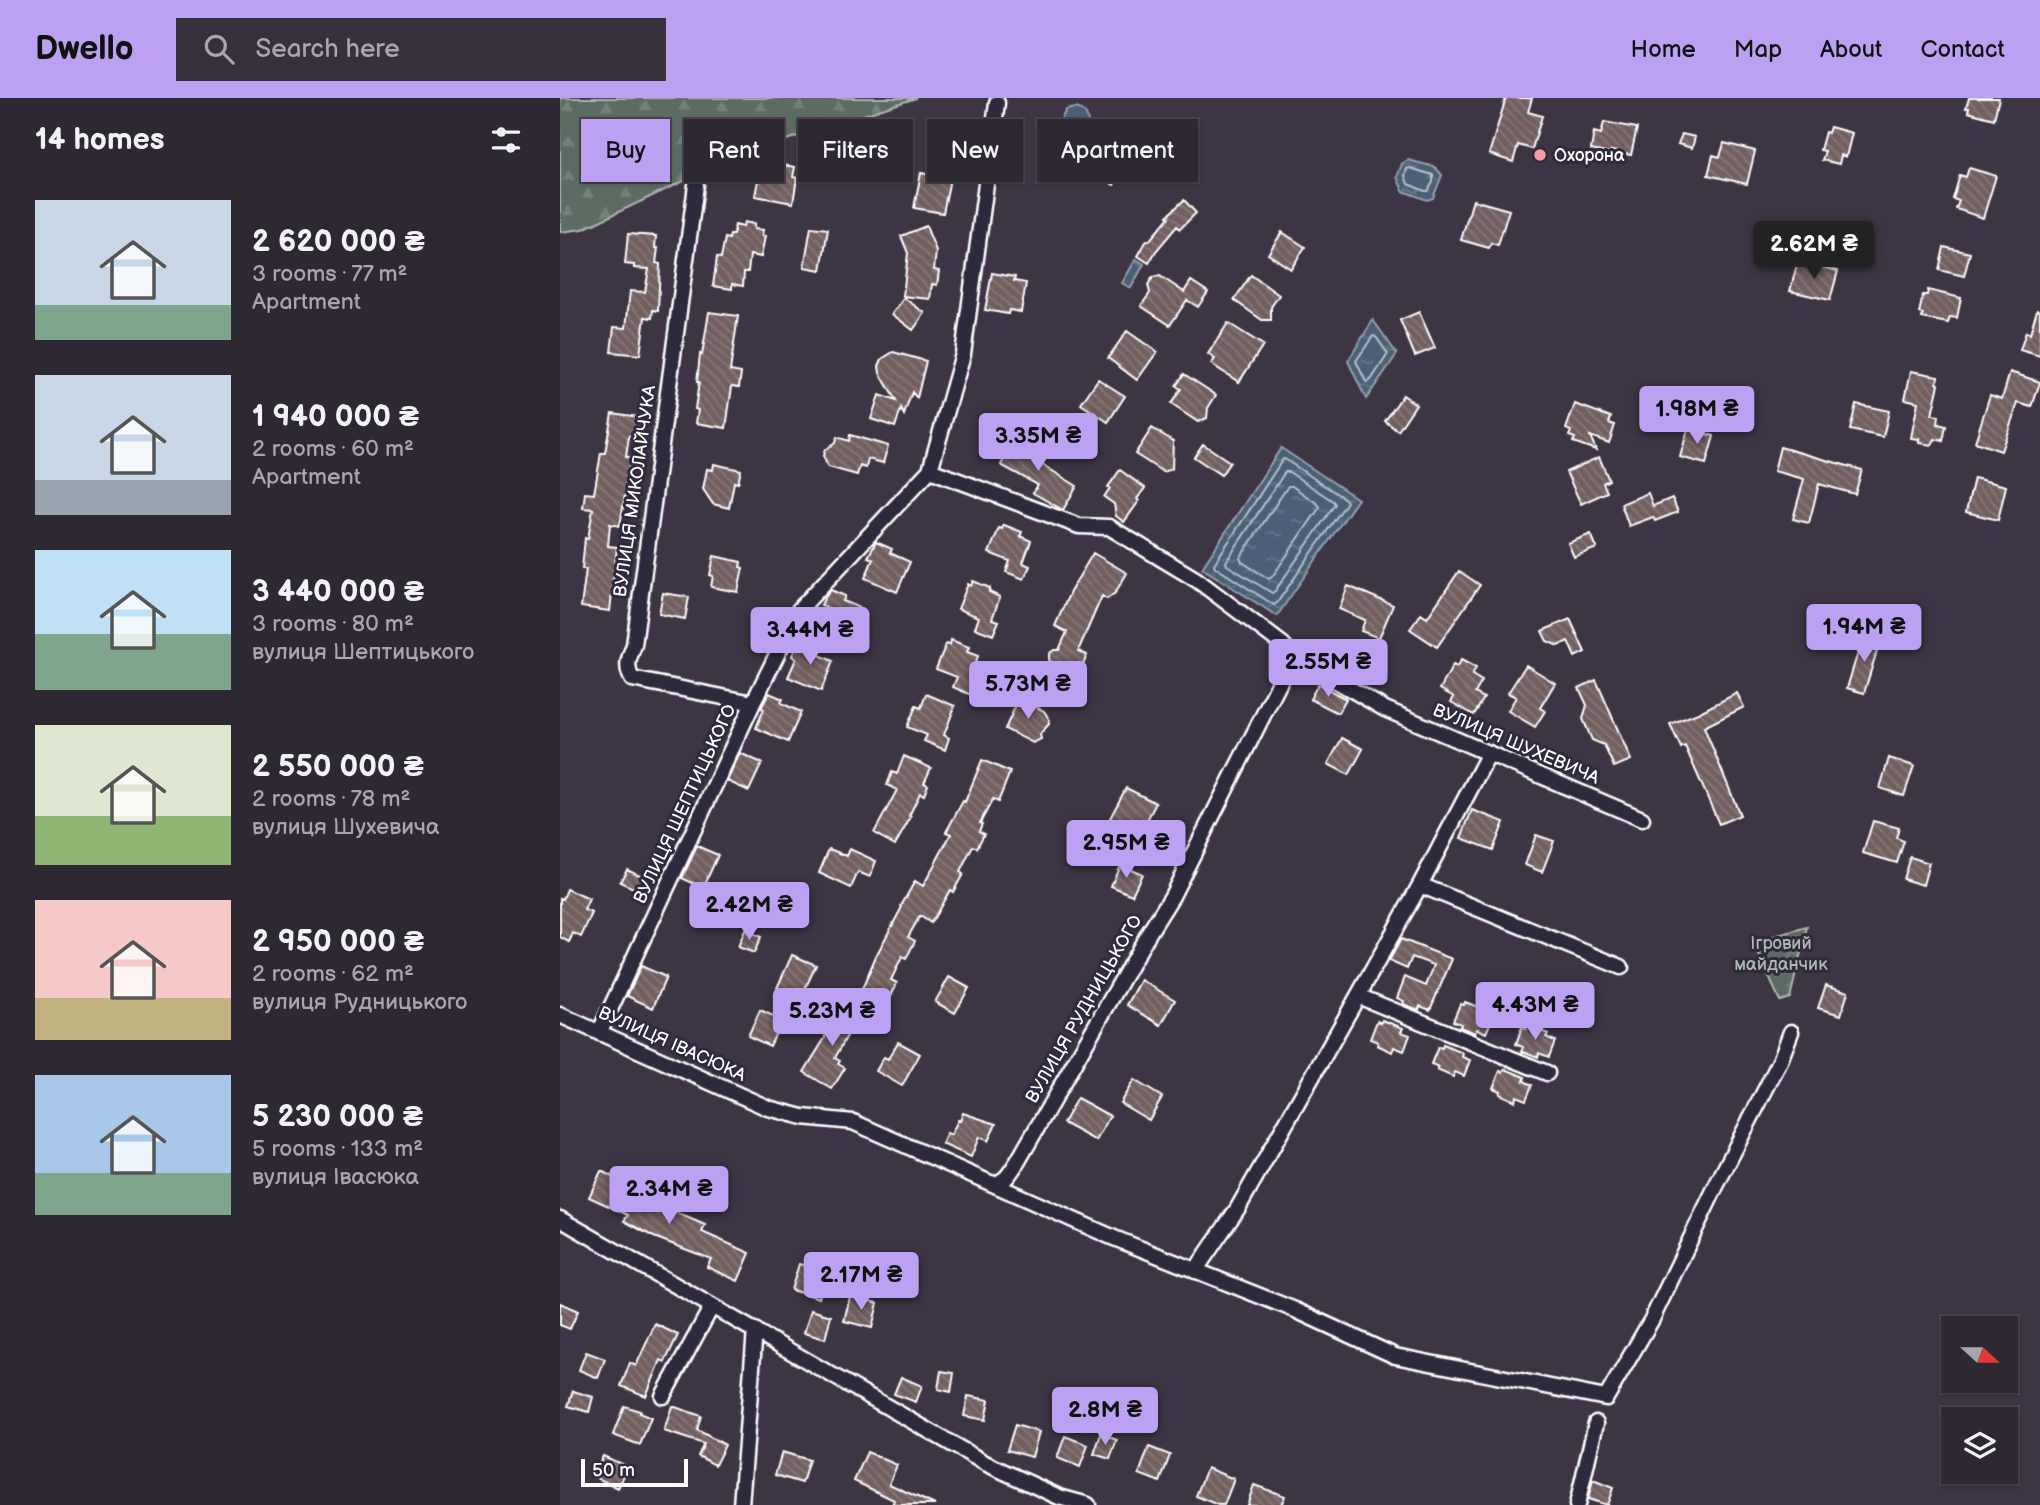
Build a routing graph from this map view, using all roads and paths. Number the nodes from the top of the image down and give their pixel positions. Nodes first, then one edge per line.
1 (997, 103) dead end
2 (696, 185) dead end
3 (930, 470) junction
4 (1293, 656) junction
5 (753, 703) junction
6 (1489, 753) junction
7 (1642, 819) dead end
8 (1420, 885) junction
9 (1621, 967) dead end
10 (1359, 996) junction
11 (560, 1015) edge
12 (1791, 1032) dead end
13 (599, 1033) junction
14 (1547, 1073) dead end
15 (993, 1184) junction
16 (560, 1219) edge
17 (1195, 1271) junction
18 (712, 1306) junction
19 (755, 1330) junction
20 (663, 1396) dead end
21 (1596, 1423) dead end
22 (1058, 1501) edge
23 (741, 1505) edge
24 (1088, 1505) edge
25 (1577, 1505) edge

1 - 3 street, ВУЛИЦЯ ШЕПТИЦЬКОГО
2 - 5 street, ВУЛИЦЯ МИКОЛАЙЧУКА
3 - 4 street, ВУЛИЦЯ ШУХЕВИЧА
3 - 5 street, ВУЛИЦЯ ШЕПТИЦЬКОГО
4 - 6 street, ВУЛИЦЯ ШУХЕВИЧА
4 - 15 street, ВУЛИЦЯ РУДНИЦЬКОГО
5 - 13 street, ВУЛИЦЯ ШЕПТИЦЬКОГО
6 - 7 street, ВУЛИЦЯ ШУХЕВИЧА
6 - 8 street
8 - 9 street
8 - 10 street
10 - 14 street
10 - 17 street
11 - 13 street, ВУЛИЦЯ ІВАСЮКА
12 - 17 street, ВУЛИЦЯ ІВАСЮКА
13 - 15 street, ВУЛИЦЯ ІВАСЮКА
15 - 17 street, ВУЛИЦЯ ІВАСЮКА
16 - 18 street
18 - 19 street
18 - 20 street
19 - 22 street
19 - 23 street
21 - 25 street
22 - 24 street

